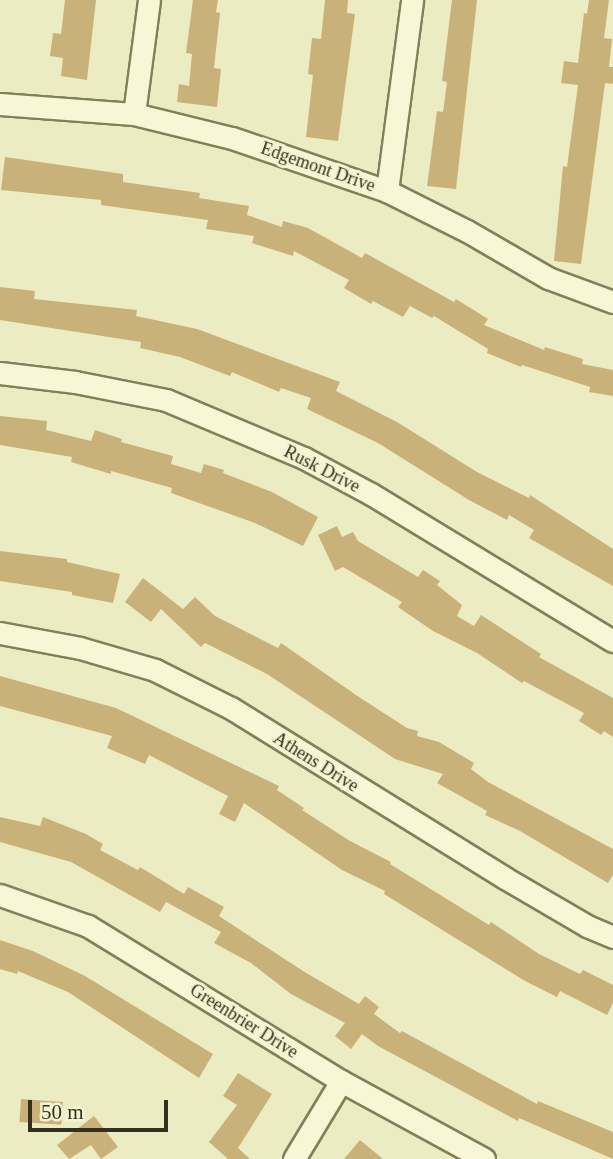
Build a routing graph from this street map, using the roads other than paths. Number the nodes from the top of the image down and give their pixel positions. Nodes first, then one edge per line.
1 (149, 0) edge
2 (412, 0) edge
3 (0, 104) edge
4 (134, 114) junction
5 (387, 191) junction
6 (613, 302) edge
7 (0, 373) edge
8 (0, 633) edge
9 (613, 641) edge
10 (0, 895) edge
11 (613, 937) edge
12 (341, 1081) junction
13 (294, 1159) edge
14 (484, 1159) edge

1 - 4 street
2 - 5 street
3 - 4 street, Edgemont Drive
4 - 5 street, Edgemont Drive
5 - 6 street, Edgemont Drive
7 - 9 street, Rusk Drive
8 - 11 street, Athens Drive
10 - 12 street, Greenbrier Drive
12 - 13 street
12 - 14 street, Greenbrier Drive

